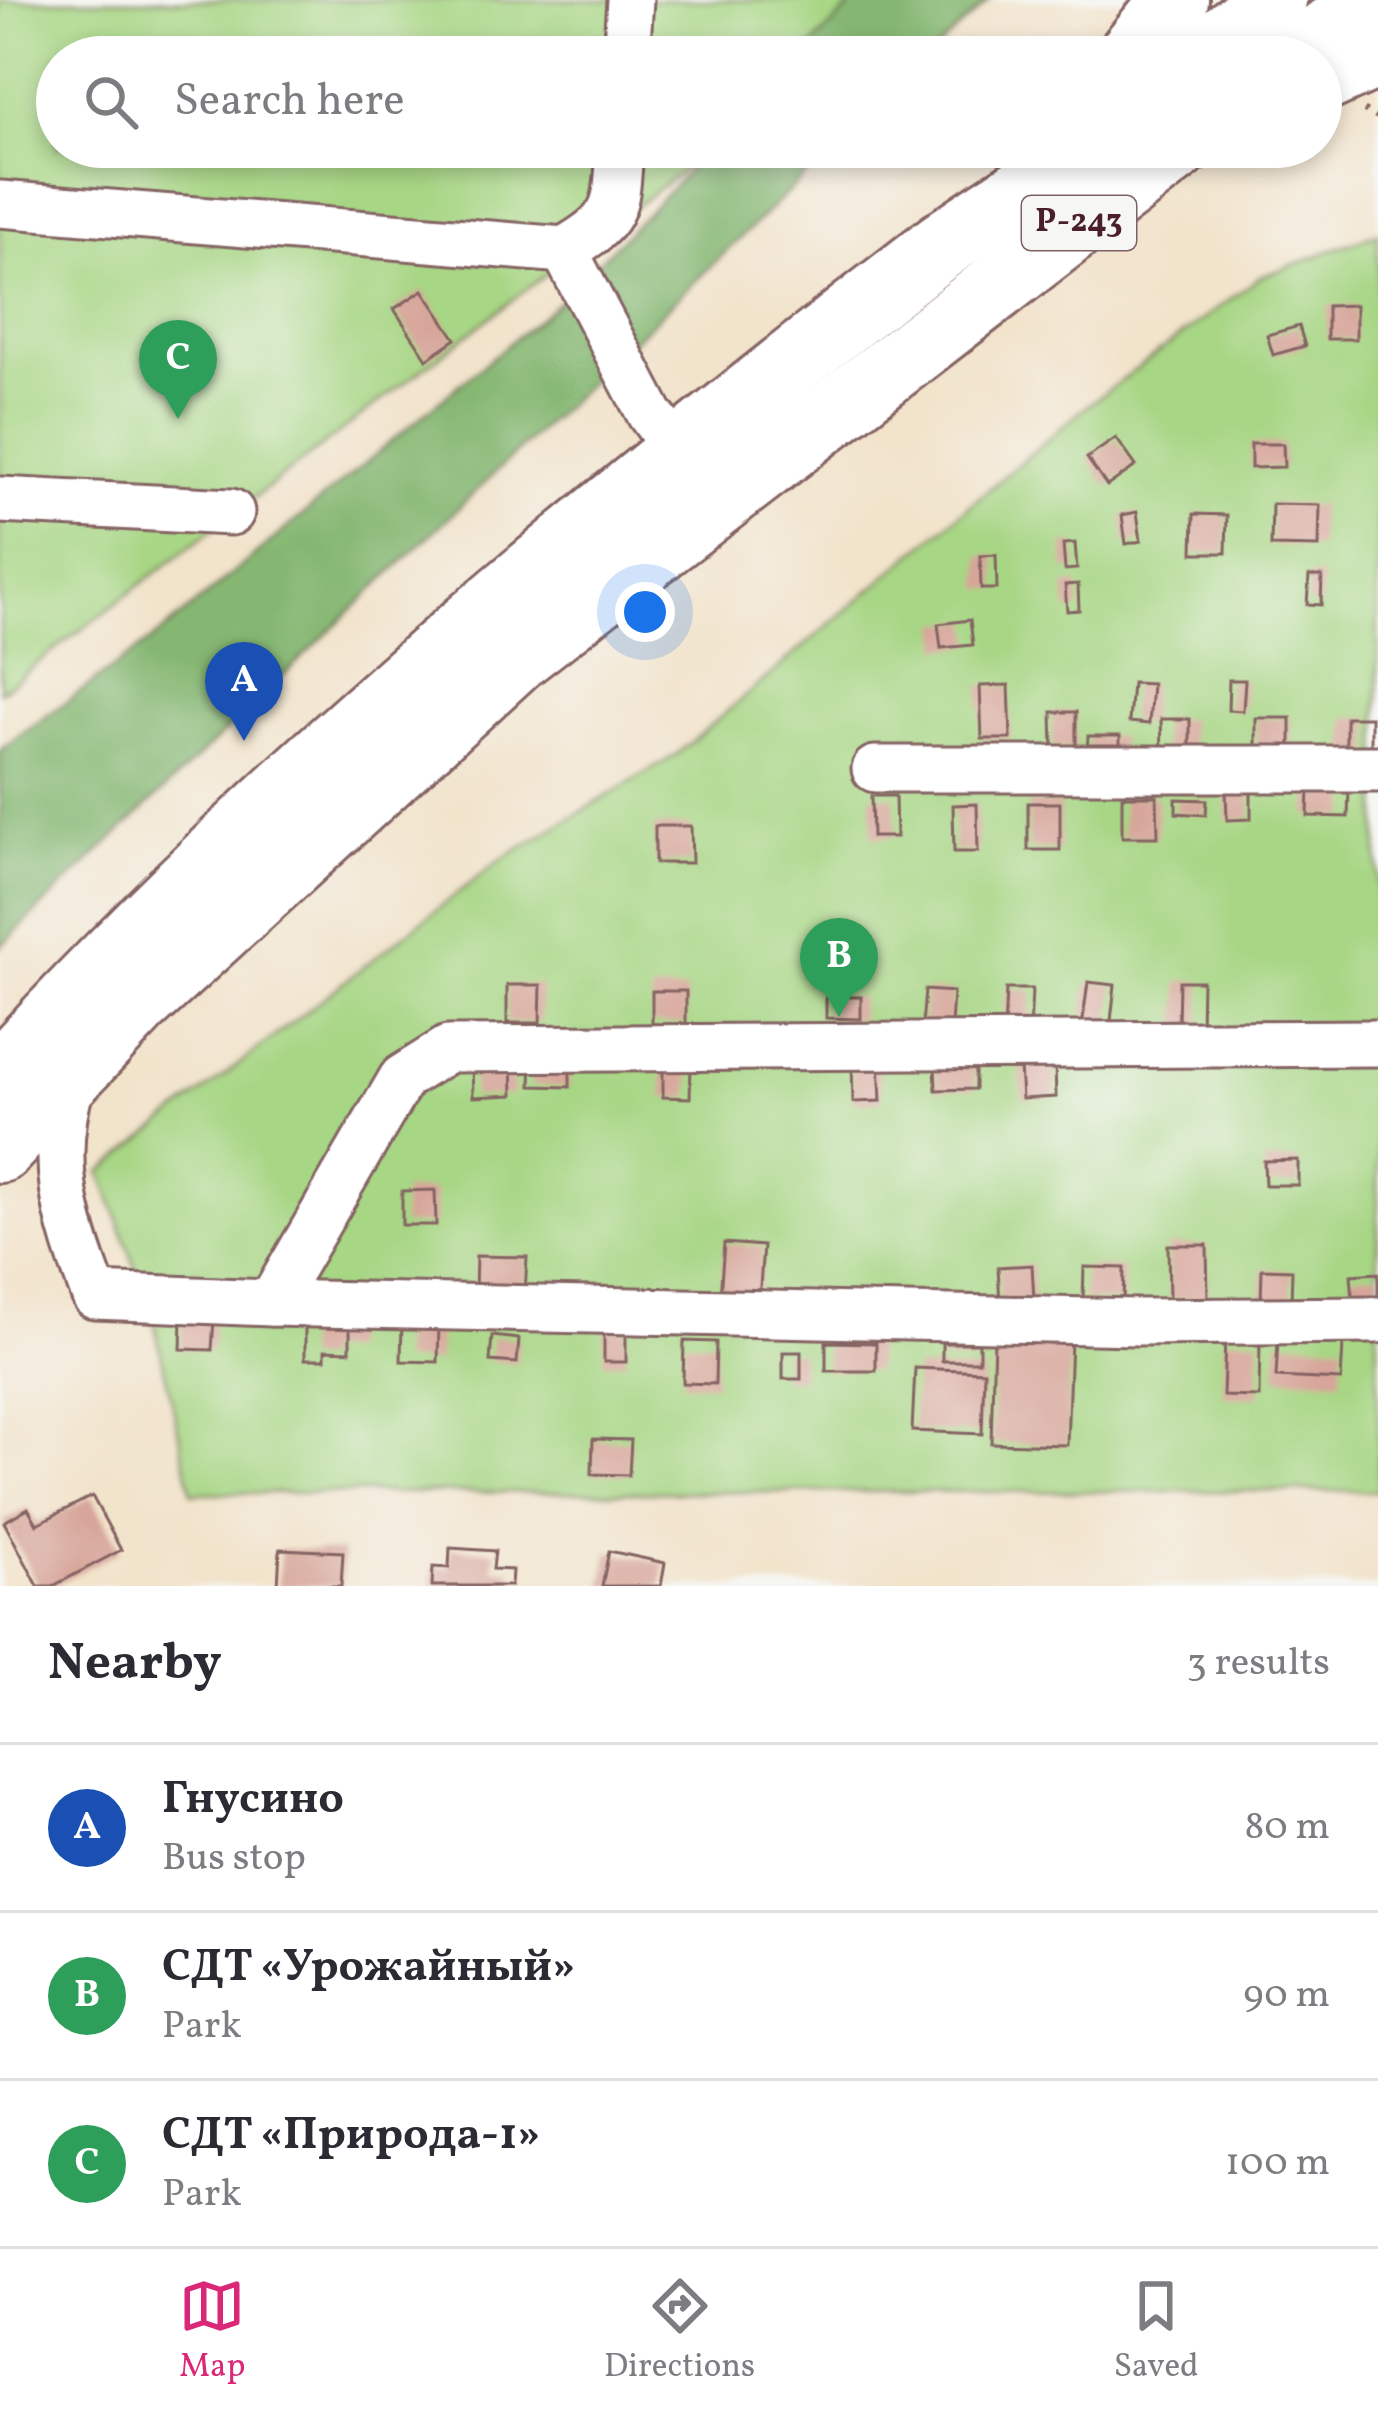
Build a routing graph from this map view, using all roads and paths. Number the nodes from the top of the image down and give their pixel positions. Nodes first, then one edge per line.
1 (629, 0) edge
2 (1175, 0) edge
3 (1273, 0) edge
4 (1370, 0) edge
5 (627, 36) edge
6 (1146, 36) edge
7 (1227, 36) edge
8 (1323, 36) edge
9 (1378, 57) edge
10 (1342, 73) edge
11 (619, 168) edge
12 (1019, 168) edge
13 (1055, 168) edge
14 (1150, 168) edge
15 (1179, 168) edge
16 (0, 204) edge
17 (564, 250) junction
18 (934, 251) junction
19 (980, 298) junction
20 (678, 453) junction
21 (0, 500) edge
22 (231, 512) dead end
23 (875, 769) dead end
24 (1378, 770) edge
25 (1378, 1043) edge
26 (76, 1068) junction
27 (0, 1075) edge
28 (0, 1149) edge
29 (271, 1303) junction
30 (1378, 1320) edge

1 - 5 street
2 - 6 highway
3 - 7 highway
4 - 8 highway
9 - 10 main road
11 - 17 street
12 - 18 highway, Р-243
13 - 18 highway, Р-243
14 - 19 highway, Р-243
15 - 19 main road, Р-243
16 - 17 street
17 - 20 street
18 - 20 highway
19 - 26 highway
20 - 27 highway
21 - 22 street
23 - 24 street
25 - 29 street
26 - 28 highway
26 - 29 street
29 - 30 street

